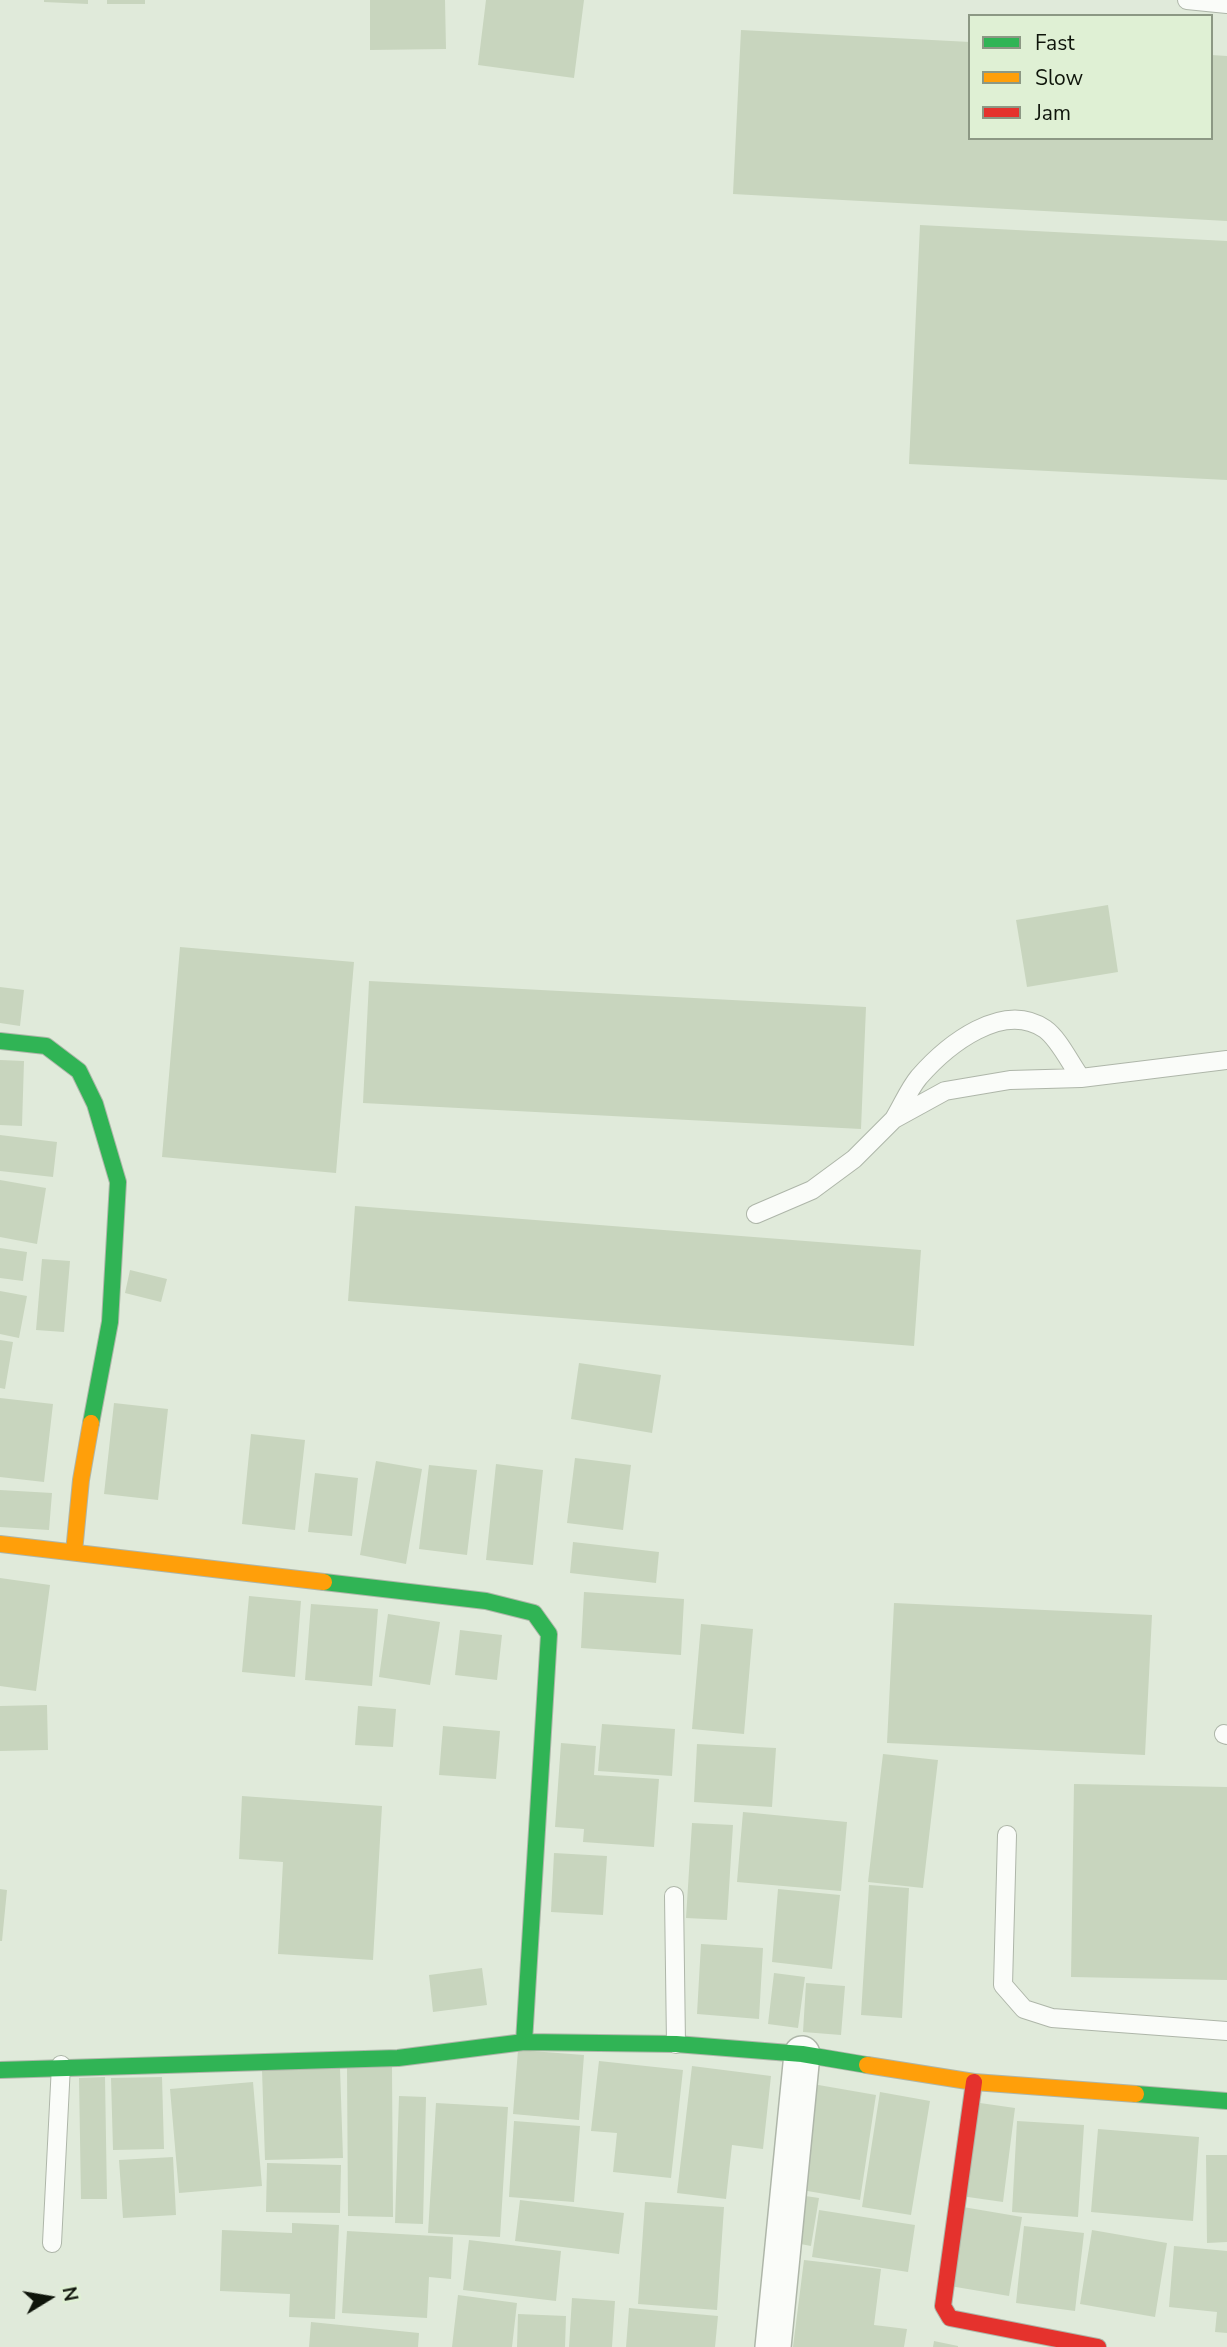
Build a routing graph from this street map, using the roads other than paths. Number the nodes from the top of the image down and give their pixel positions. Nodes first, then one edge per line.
1 (1187, 0) edge
2 (1227, 4) edge
3 (0, 1041) edge
4 (1227, 1060) edge
5 (1081, 1077) junction
6 (894, 1119) junction
7 (756, 1214) dead end
8 (0, 1544) edge
9 (74, 1552) junction
10 (1007, 1835) dead end
11 (674, 1896) dead end
12 (1227, 2031) edge
13 (524, 2042) junction
14 (676, 2044) junction
15 (802, 2054) junction
16 (61, 2066) junction
17 (0, 2070) edge
18 (974, 2082) junction
19 (1227, 2101) edge
20 (52, 2243) dead end
21 (773, 2347) edge
22 (1098, 2347) edge

1 - 2 lane
3 - 9 street
4 - 5 lane
5 - 6 lane
5 - 6 lane
6 - 7 lane
8 - 9 street
9 - 13 street
10 - 12 lane
11 - 14 lane
13 - 14 street
13 - 16 street
14 - 15 street
15 - 18 street
15 - 21 street
16 - 17 street
16 - 20 lane
18 - 19 street
18 - 22 street

